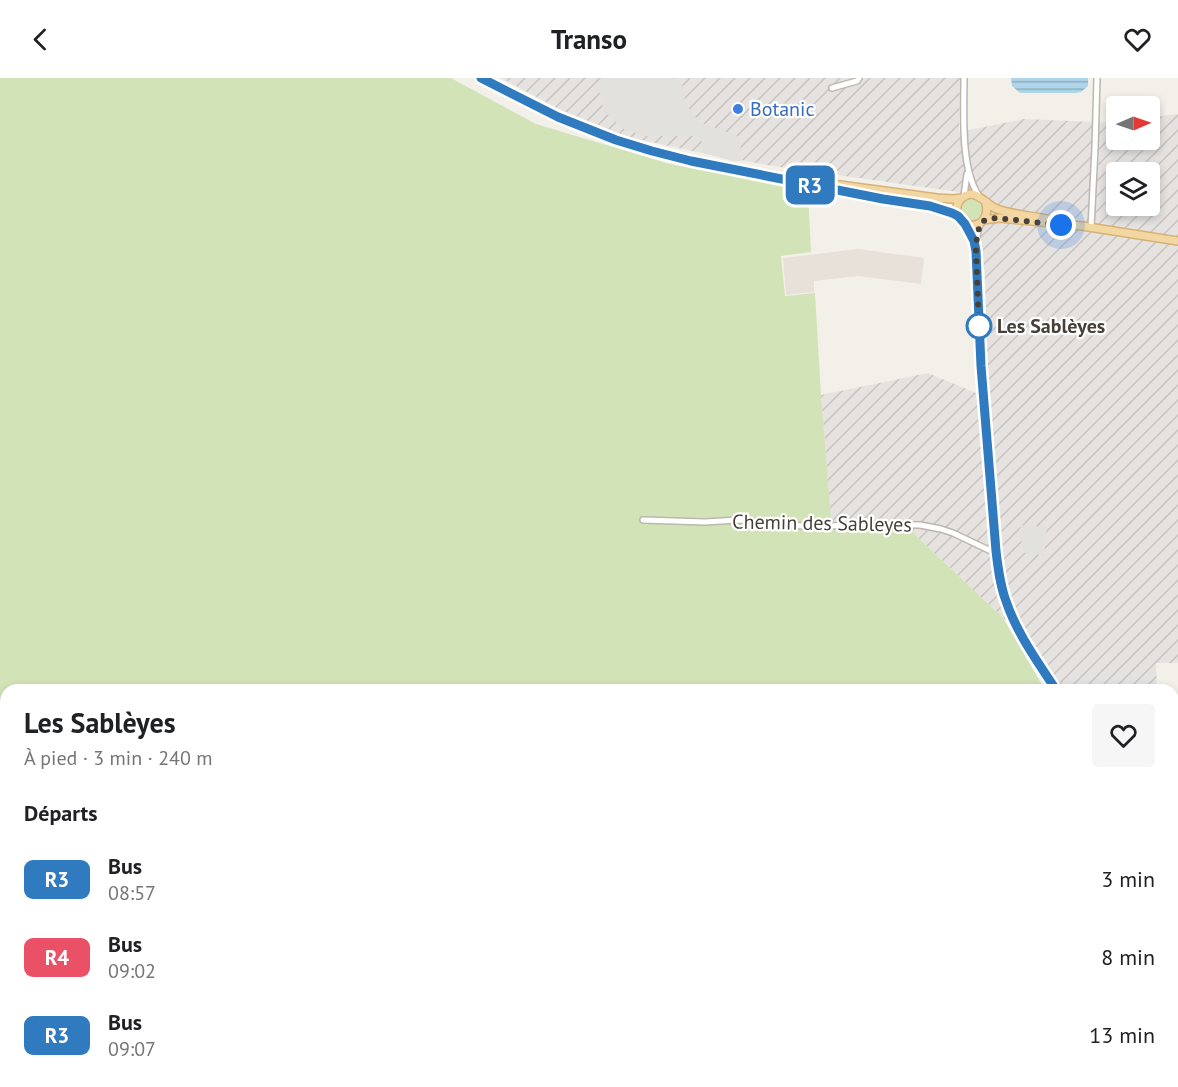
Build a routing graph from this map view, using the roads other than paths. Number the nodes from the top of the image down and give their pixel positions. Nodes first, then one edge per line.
1 (481, 78) edge
2 (859, 78) edge
3 (964, 78) edge
4 (1097, 78) edge
5 (832, 88) dead end
6 (968, 166) junction
7 (774, 177) junction
8 (979, 196) junction
9 (963, 197) junction
10 (986, 204) junction
11 (958, 216) junction
12 (982, 221) junction
13 (965, 224) junction
14 (1082, 226) junction
15 (1092, 228) junction
16 (1178, 242) edge
17 (976, 251) junction
18 (643, 520) dead end
19 (996, 551) junction
20 (1052, 684) edge

1 - 7 main road
2 - 5 street
3 - 6 street
4 - 15 street
6 - 8 street
6 - 9 street
7 - 9 main road
7 - 11 main road
8 - 9 main road
8 - 10 main road
9 - 11 main road
10 - 12 main road
10 - 14 main road
11 - 13 main road
12 - 13 main road
12 - 14 main road
12 - 17 street
13 - 17 street
14 - 15 main road
15 - 16 main road
17 - 19 street
18 - 19 street, Chemin des Sableyes
19 - 20 street

